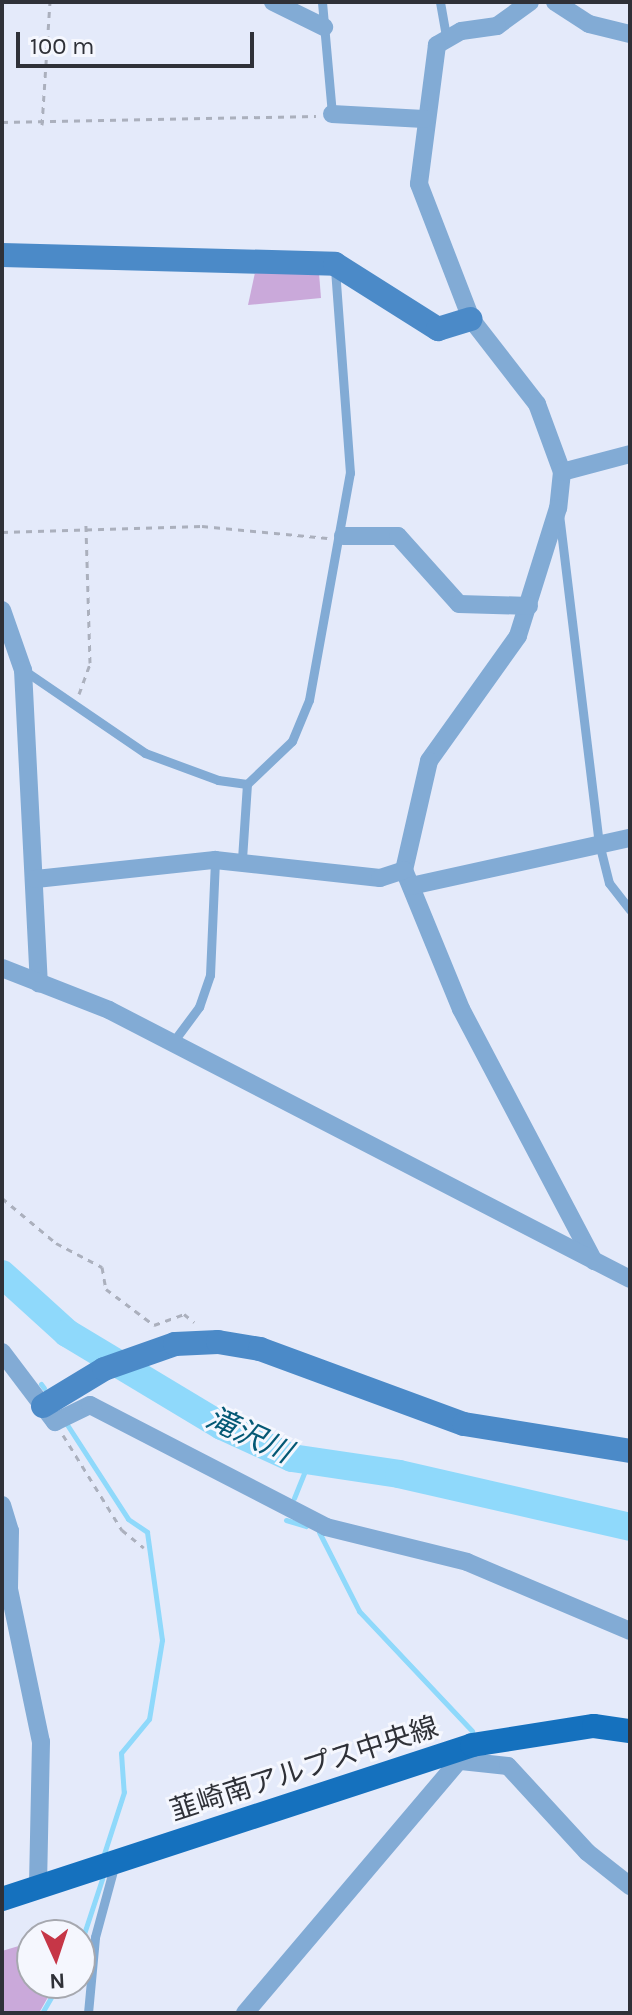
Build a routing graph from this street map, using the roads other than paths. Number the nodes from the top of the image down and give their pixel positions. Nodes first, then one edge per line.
1 (273, 2) edge
2 (322, 2) edge
3 (440, 2) edge
4 (530, 2) edge
5 (555, 2) edge
6 (324, 27) junction
7 (630, 34) edge
8 (446, 36) junction
9 (332, 114) joint
10 (424, 119) junction
11 (2, 255) edge
12 (335, 264) junction
13 (471, 319) junction
14 (630, 454) edge
15 (562, 472) junction
16 (558, 508) junction
17 (343, 536) junction
18 (529, 606) junction
19 (2, 610) edge
20 (23, 670) junction
21 (247, 784) junction
22 (630, 838) edge
23 (599, 843) junction
24 (242, 859) junction
25 (215, 860) junction
26 (408, 878) junction
27 (36, 879) junction
28 (630, 910) edge
29 (2, 968) edge
30 (39, 984) junction
31 (173, 1042) junction
32 (594, 1261) junction
33 (630, 1279) edge
34 (2, 1352) edge
35 (49, 1414) junction
36 (630, 1451) edge
37 (2, 1505) edge
38 (6, 1543) edge
39 (10, 1628) edge
40 (630, 1631) edge
41 (628, 1724) edge
42 (467, 1753) junction
43 (115, 1862) junction
44 (630, 1886) edge
45 (38, 1888) junction
46 (2, 1899) edge
47 (88, 2013) edge
48 (245, 2013) edge

1 - 6 street
2 - 6 lane
3 - 8 lane
4 - 8 street
5 - 7 street
6 - 9 lane
8 - 10 street
9 - 10 street
10 - 13 street
11 - 12 street
12 - 13 street
12 - 17 lane
13 - 15 street
14 - 15 street
15 - 16 street
16 - 18 street
16 - 23 lane
17 - 18 street
17 - 21 lane
18 - 26 street
19 - 20 street
20 - 21 lane
20 - 27 street
21 - 24 lane
22 - 23 street
23 - 26 street
23 - 28 lane
24 - 25 street
24 - 26 street
25 - 27 street
25 - 31 lane
26 - 32 street
27 - 30 street
29 - 30 street
30 - 31 street
31 - 32 street
32 - 33 street
34 - 35 street
35 - 36 street
35 - 40 street
37 - 38 street
38 - 39 street
39 - 45 street
41 - 42 main road, 韮崎南アルプス中央線
42 - 43 main road, 韮崎南アルプス中央線
42 - 44 street
42 - 48 street
43 - 45 main road, 韮崎南アルプス中央線
43 - 47 lane
45 - 46 main road, 韮崎南アルプス中央線

